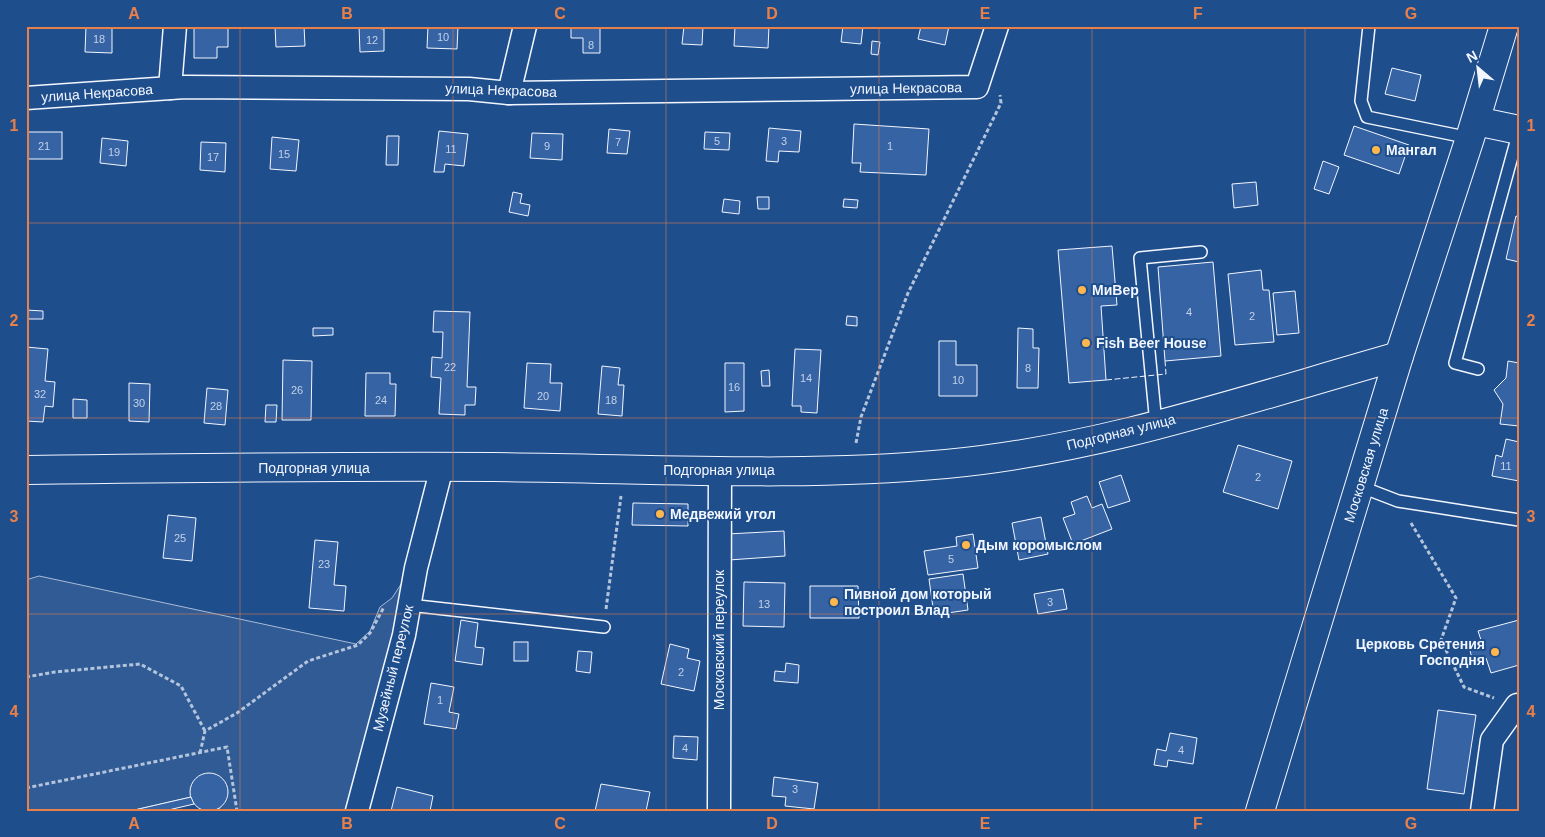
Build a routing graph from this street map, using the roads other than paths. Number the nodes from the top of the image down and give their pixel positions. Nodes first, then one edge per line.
1 (175, 26) edge
2 (525, 26) edge
3 (996, 26) edge
4 (1369, 26) edge
5 (1504, 26) edge
6 (170, 88) junction
7 (509, 93) junction
8 (26, 98) edge
9 (1473, 130) junction
10 (1519, 131) edge
11 (1201, 252) dead end
12 (1399, 356) junction
13 (1478, 369) dead end
14 (1156, 424) junction
15 (442, 467) junction
16 (26, 470) edge
17 (720, 470) junction
18 (1359, 486) junction
19 (1519, 520) edge
20 (399, 605) junction
21 (604, 627) road end
22 (1517, 705) road end
23 (358, 811) edge
24 (718, 811) edge
25 (1260, 811) edge
26 (1482, 811) edge

1 - 6 street
2 - 7 street
3 - 7 street, улица Некрасова
4 - 9 lane
5 - 9 main road, Московская улица
6 - 7 street, улица Некрасова
6 - 8 street, улица Некрасова
9 - 10 main road
9 - 12 main road, Московская улица
10 - 13 lane
11 - 14 lane
12 - 14 main road, Подгорная улица
12 - 18 main road, Московская улица
14 - 17 main road, Подгорная улица
15 - 16 main road, Подгорная улица
15 - 17 main road, Подгорная улица
15 - 20 street, Музейный переулок
17 - 24 street, Московский переулок
18 - 19 lane
18 - 25 main road, Московская улица
20 - 21 lane
20 - 23 street, Музейный переулок
22 - 26 street

